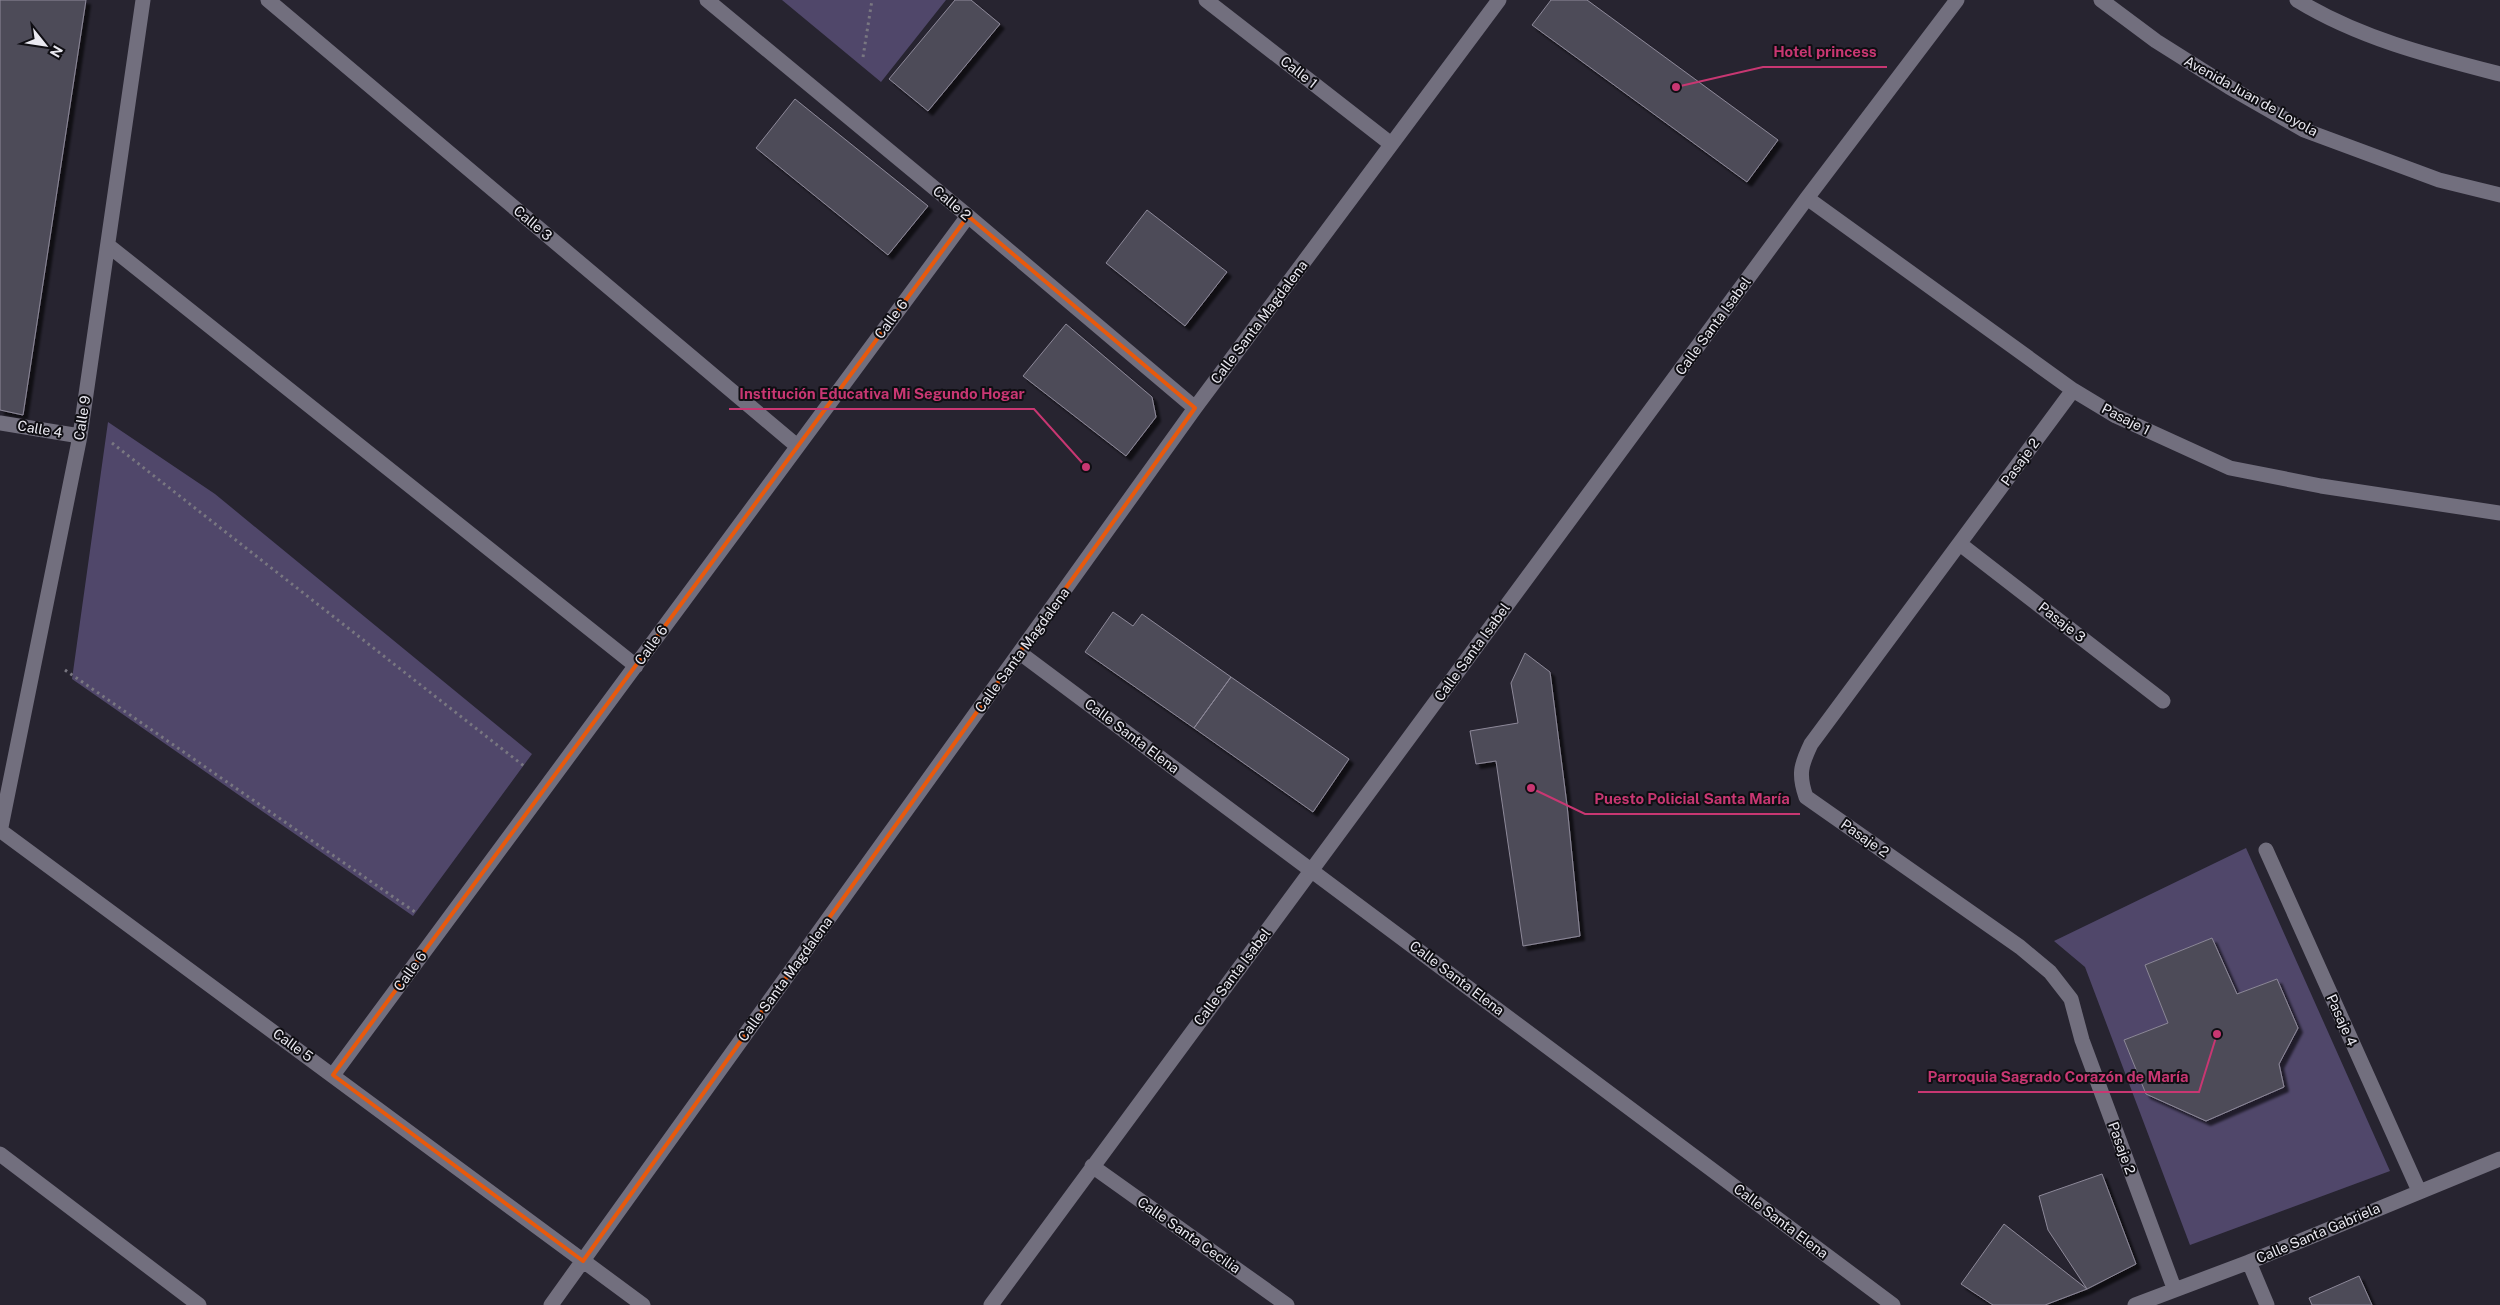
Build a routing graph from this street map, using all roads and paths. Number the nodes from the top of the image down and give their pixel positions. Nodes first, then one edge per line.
1 (143, 0) edge
2 (268, 0) edge
3 (707, 0) edge
4 (872, 0) edge
5 (1206, 0) edge
6 (1499, 0) edge
7 (1957, 0) edge
8 (2101, 0) edge
9 (2297, 0) edge
10 (863, 57) dead end
11 (2500, 74) edge
12 (1392, 144) junction
13 (2500, 194) edge
14 (1807, 198) junction
15 (968, 216) junction
16 (109, 246) junction
17 (2074, 390) junction
18 (1195, 408) junction
19 (82, 420) junction
20 (0, 423) edge
21 (80, 436) junction
22 (797, 446) junction
23 (2500, 513) edge
24 (1960, 544) junction
25 (37, 651) junction
26 (1020, 653) junction
27 (636, 666) junction
28 (2164, 701) dead end
29 (548, 785) junction
30 (0, 831) edge
31 (2266, 850) dead end
32 (1312, 870) junction
33 (440, 930) junction
34 (334, 1075) junction
35 (0, 1154) edge
36 (2500, 1159) edge
37 (1092, 1166) junction
38 (2419, 1191) junction
39 (583, 1261) junction
40 (2249, 1262) junction
41 (2174, 1288) junction
42 (198, 1305) edge
43 (551, 1305) edge
44 (643, 1305) edge
45 (991, 1305) edge
46 (1287, 1305) edge
47 (1893, 1305) edge
48 (2135, 1305) edge
49 (2267, 1305) edge

1 - 16 street, Calle 9
2 - 22 street, Calle 3
3 - 15 street, Calle 2
4 - 10 path
5 - 12 street, Calle 1
6 - 12 street, Calle Santa Magdalena
7 - 14 street, Calle Santa Isabel
8 - 13 street, Avenida Juan de Loyola
9 - 11 street
12 - 18 street, Calle Santa Magdalena
14 - 17 street, Pasaje 1
14 - 32 street, Calle Santa Isabel
15 - 18 street, Calle 2
15 - 22 street, Calle 6
16 - 19 street, Calle 9
16 - 27 street
17 - 23 street, Pasaje 1
17 - 24 street, Pasaje 2
18 - 26 street, Calle Santa Magdalena
19 - 21 street, Calle 9
19 - 29 path
20 - 21 street, Calle 4
21 - 25 street, Calle 9
22 - 27 street, Calle 6
24 - 28 street, Pasaje 3
24 - 41 street, Pasaje 2
25 - 30 street, Calle 9
25 - 33 path
26 - 32 street, Calle Santa Elena
26 - 39 street, Calle Santa Magdalena
27 - 29 street, Calle 6
29 - 33 street, Calle 6
30 - 34 street, Calle 5
31 - 38 street, Pasaje 4
32 - 37 street, Calle Santa Isabel
32 - 47 street, Calle Santa Elena
33 - 34 street, Calle 6
34 - 39 street, Calle 5
35 - 42 street
36 - 38 street, Calle Santa Gabriela
37 - 45 street, Calle Santa Isabel
37 - 46 street, Calle Santa Cecilia
38 - 40 street, Calle Santa Gabriela
39 - 43 street, Calle Santa Magdalena
39 - 44 street, Calle 5
40 - 41 street, Calle Santa Gabriela
40 - 49 street
41 - 48 street, Calle Santa Gabriela

